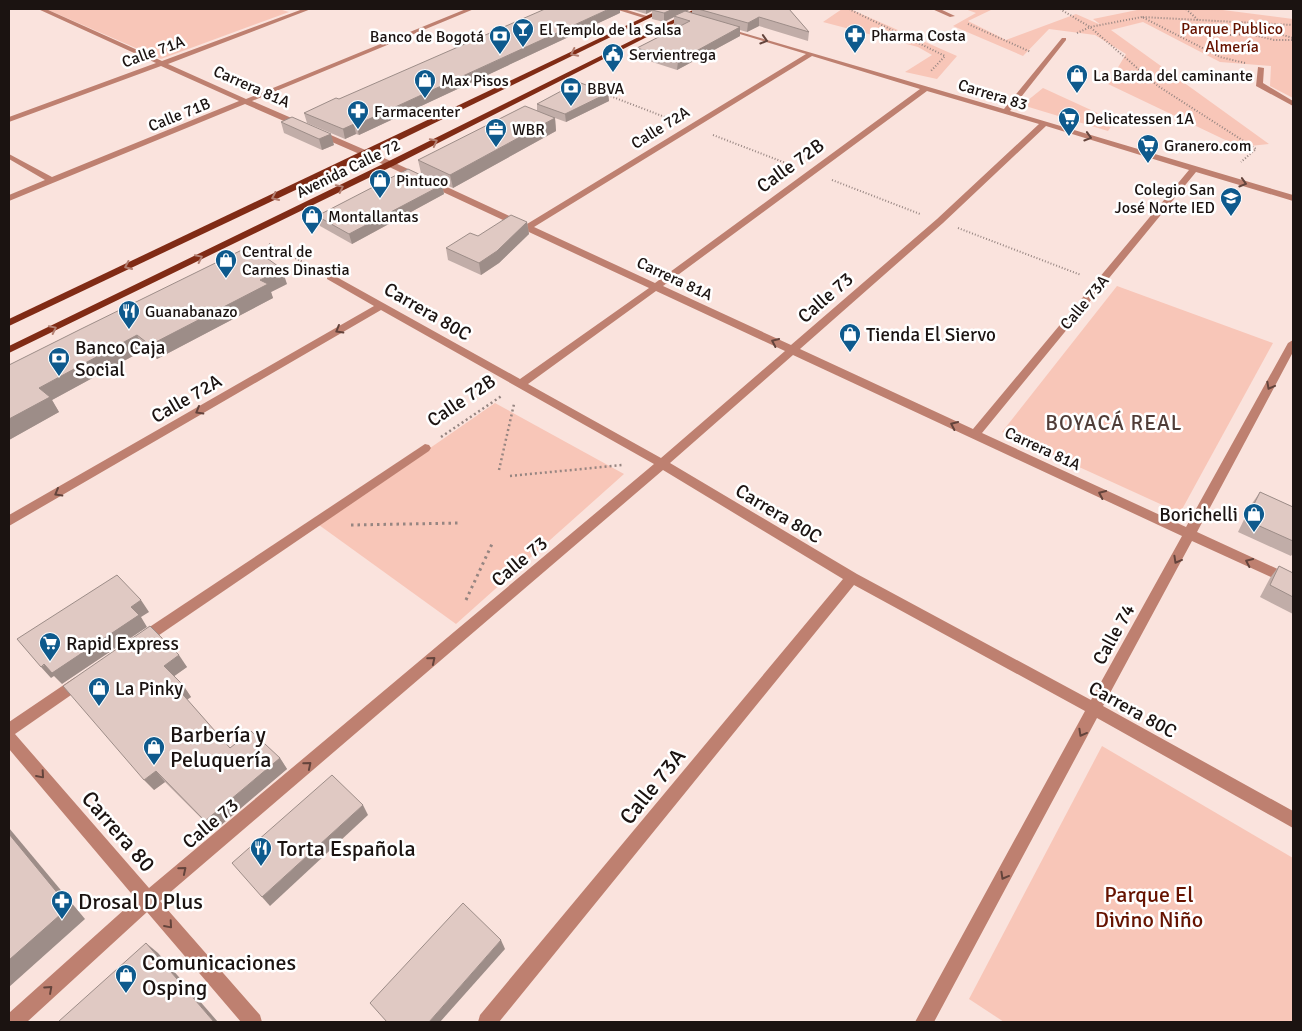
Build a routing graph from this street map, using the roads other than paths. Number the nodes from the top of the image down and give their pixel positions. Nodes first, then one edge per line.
1 (41, 9) edge
2 (308, 9) edge
3 (471, 9) edge
4 (618, 9) edge
5 (665, 9) edge
6 (699, 9) edge
7 (935, 9) edge
8 (684, 16) junction
9 (952, 16) road end
10 (647, 17) junction
11 (692, 19) edge
12 (720, 27) edge
13 (1064, 39) road end
14 (811, 54) junction
15 (160, 63) junction
16 (1260, 68) road end
17 (921, 87) junction
18 (245, 101) junction
19 (1293, 104) edge
20 (1005, 112) junction
21 (9, 120) edge
22 (1044, 124) junction
23 (366, 153) junction
24 (9, 156) edge
25 (390, 164) junction
26 (1194, 169) junction
27 (52, 181) junction
28 (9, 198) edge
29 (1293, 198) edge
30 (527, 228) junction
31 (330, 277) road end
32 (656, 287) junction
33 (382, 306) junction
34 (9, 323) edge
35 (1293, 343) edge
36 (9, 350) edge
37 (792, 350) junction
38 (520, 384) junction
39 (974, 435) junction
40 (425, 448) road end
41 (659, 463) junction
42 (9, 521) edge
43 (1190, 535) junction
44 (852, 578) junction
45 (1293, 582) edge
46 (131, 647) edge
47 (90, 675) edge
48 (1095, 709) junction
49 (9, 730) edge
50 (9, 738) edge
51 (1293, 820) edge
52 (148, 900) junction
53 (13, 1022) edge
54 (253, 1022) edge
55 (487, 1022) edge
56 (924, 1022) edge

1 - 15 street, Carrera 81A
2 - 15 street, Calle 71A
3 - 18 street, Calle 71B
4 - 10 street
5 - 10 main road, Avenida Calle 72
6 - 8 main road, Avenida Calle 72
7 - 9 street
8 - 11 street
25 -> 8 main road, Avenida Calle 72
10 -> 23 main road, Avenida Calle 72
12 -> 14 street, Carrera 83
13 - 20 street
14 - 17 street, Carrera 83
14 - 30 street, Calle 72A
15 - 18 street, Carrera 81A
15 - 21 street, Calle 71A
16 - 19 street
17 - 20 street, Carrera 83
17 - 32 street, Calle 72B
18 - 23 street, Carrera 81A
18 - 27 street, Calle 71B
20 - 22 street, Carrera 83
22 -> 26 street, Carrera 83
22 - 37 street, Calle 73
23 - 25 street, Carrera 81A
23 -> 34 main road, Avenida Calle 72
24 - 27 street
25 - 30 street, Carrera 81A
36 -> 25 main road, Avenida Calle 72
26 -> 29 street, Carrera 83
26 - 39 street, Calle 73A
27 - 28 street, Calle 71B
30 - 32 street, Carrera 81A
31 - 33 street, Carrera 80C
37 -> 32 street, Carrera 81A
32 - 38 street, Calle 72B
33 - 38 street, Carrera 80C
33 -> 42 street, Calle 72A
35 -> 43 street, Calle 74
39 -> 37 street, Carrera 81A
37 - 41 street, Calle 73
38 - 41 street, Carrera 80C
43 -> 39 street, Carrera 81A
40 - 46 street, Calle 72B
41 - 44 street, Carrera 80C
52 -> 41 street, Calle 73
45 -> 43 street, Carrera 81A
43 -> 48 street, Calle 74
44 - 48 street, Carrera 80C
44 - 55 street, Calle 73A
47 - 49 street
48 - 51 street, Carrera 80C
48 -> 56 street, Calle 74
50 -> 52 street, Carrera 80
53 -> 52 street, Calle 73
52 -> 54 street, Carrera 80

